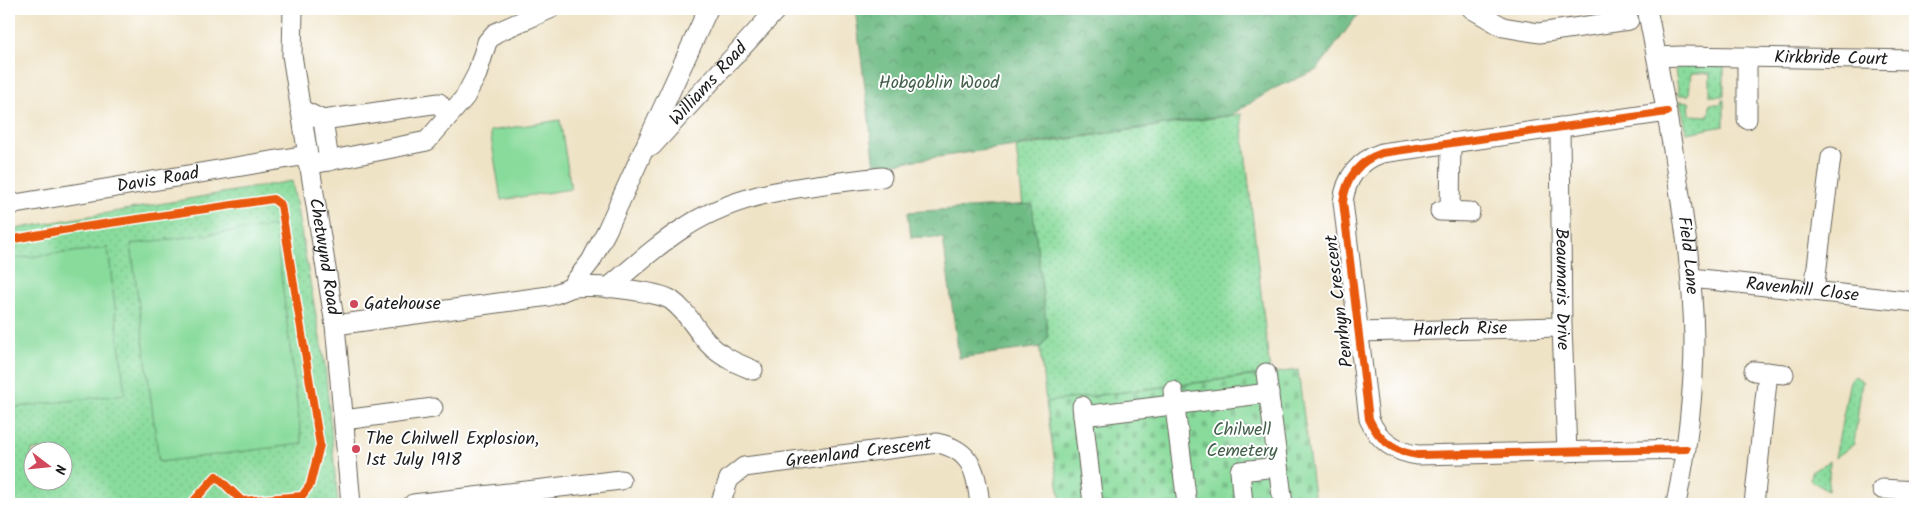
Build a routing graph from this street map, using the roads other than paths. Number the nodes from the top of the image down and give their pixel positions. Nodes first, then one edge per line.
1 (293, 9) edge
2 (550, 9) edge
3 (708, 9) edge
4 (778, 9) edge
5 (1472, 9) edge
6 (1647, 9) edge
7 (1629, 20) dead end
8 (1657, 57) junction
9 (1747, 57) junction
10 (1915, 60) edge
11 (300, 109) junction
12 (1666, 112) junction
13 (448, 116) junction
14 (323, 120) junction
15 (1747, 120) dead end
16 (1560, 127) junction
17 (1451, 142) junction
18 (1831, 158) dead end
19 (307, 160) junction
20 (640, 160) junction
21 (330, 161) junction
22 (882, 177) dead end
23 (9, 205) edge
24 (1470, 212) dead end
25 (1691, 278) junction
26 (570, 288) junction
27 (608, 288) junction
28 (1814, 290) junction
29 (1915, 302) edge
30 (336, 325) junction
31 (1562, 327) junction
32 (1358, 332) junction
33 (754, 370) dead end
34 (1769, 372) dead end
35 (1266, 373) dead end
36 (1269, 393) junction
37 (1174, 398) junction
38 (433, 408) dead end
39 (344, 420) junction
40 (1686, 449) junction
41 (1567, 452) junction
42 (1278, 467) junction
43 (621, 480) dead end
44 (1882, 489) dead end
45 (1911, 495) edge
46 (351, 504) edge
47 (413, 504) edge
48 (720, 504) edge
49 (980, 504) edge
50 (1093, 504) edge
51 (1187, 504) edge
52 (1243, 504) edge
53 (1283, 504) edge
54 (1676, 504) edge
55 (1754, 504) edge

1 - 11 street, Chetwynd Road
2 - 13 street, Davis Road
3 - 20 street
4 - 20 street, Williams Road
5 - 7 street
6 - 8 street, Field Lane
8 - 9 street, Kirkbride Court
8 - 12 street, Field Lane
9 - 10 street, Kirkbride Court
9 - 15 street
11 - 14 street
11 - 19 street, Chetwynd Road
12 - 16 street, Penrhyn Crescent
12 - 25 street, Field Lane
13 - 14 street
13 - 21 street, Davis Road
14 - 21 street
16 - 17 street, Penrhyn Crescent
16 - 31 street, Beaumaris Drive
17 - 24 street
17 - 32 street, Penrhyn Crescent
18 - 28 street
19 - 21 street, Davis Road
19 - 23 street, Davis Road
19 - 30 street, Chetwynd Road
20 - 26 street
22 - 27 street
25 - 28 street, Ravenhill Close
25 - 40 street, Field Lane
26 - 27 street
26 - 30 street
27 - 33 street
28 - 29 street, Ravenhill Close
30 - 39 street, Chetwynd Road
31 - 32 street, Harlech Rise
31 - 41 street, Beaumaris Drive
32 - 41 street, Penrhyn Crescent
34 - 55 street
35 - 36 street
36 - 37 street
36 - 42 street
37 - 50 street
37 - 51 street
38 - 39 street
39 - 46 street, Chetwynd Road
40 - 41 street, Penrhyn Crescent
40 - 54 street, Field Lane
42 - 52 street
42 - 53 street
43 - 47 street
44 - 45 street
48 - 49 street, Greenland Crescent

